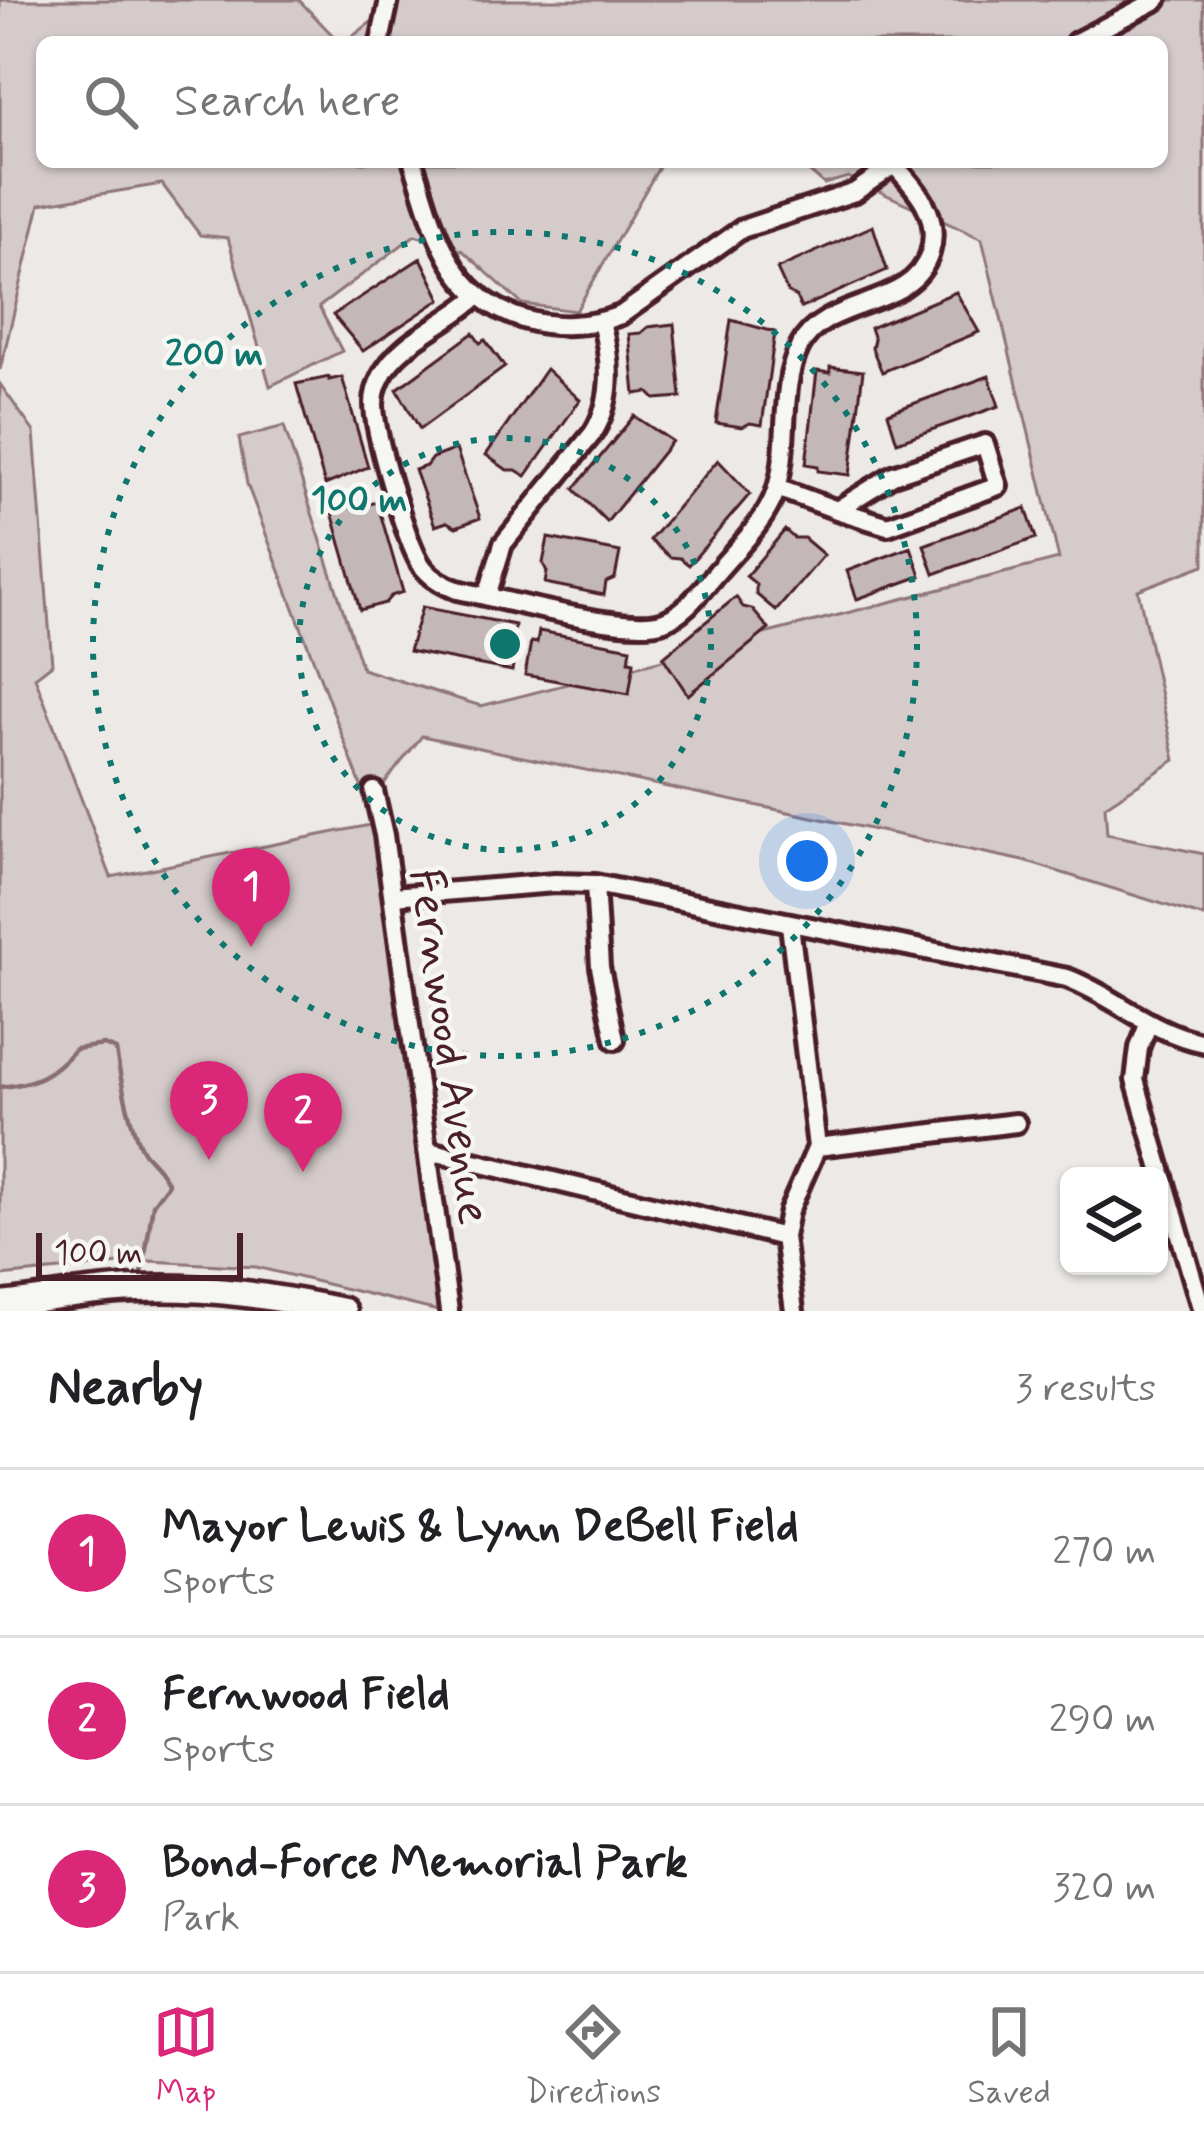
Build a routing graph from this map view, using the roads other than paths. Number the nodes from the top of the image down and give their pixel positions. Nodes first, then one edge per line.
1 (388, 0) edge
2 (1157, 0) edge
3 (381, 36) edge
4 (1088, 36) edge
5 (415, 168) edge
6 (890, 168) edge
7 (899, 168) edge
8 (479, 295) junction
9 (601, 322) junction
10 (777, 488) junction
11 (837, 510) junction
12 (487, 596) junction
13 (374, 791) dead end
14 (595, 884) junction
15 (393, 896) junction
16 (790, 925) junction
17 (1148, 1025) junction
18 (615, 1040) dead end
19 (1204, 1043) edge
20 (1016, 1123) dead end
21 (818, 1147) junction
22 (429, 1151) junction
23 (784, 1237) junction
24 (0, 1305) edge
25 (343, 1311) edge
26 (449, 1311) edge
27 (794, 1311) edge
28 (1202, 1311) edge

1 - 3 street
2 - 4 street
5 - 8 street
6 - 9 street
7 - 10 street
8 - 9 street
8 - 12 street
9 - 12 street
10 - 11 street
10 - 12 street
11 - 11 street
13 - 15 street, Fernwood Avenue
14 - 15 street
14 - 16 street
14 - 18 street
15 - 22 street, Fernwood Avenue
16 - 17 street
16 - 21 street
17 - 19 street
17 - 28 street
20 - 21 street
21 - 23 street
22 - 23 street
22 - 26 street, Fernwood Avenue
23 - 27 street
24 - 25 main road

